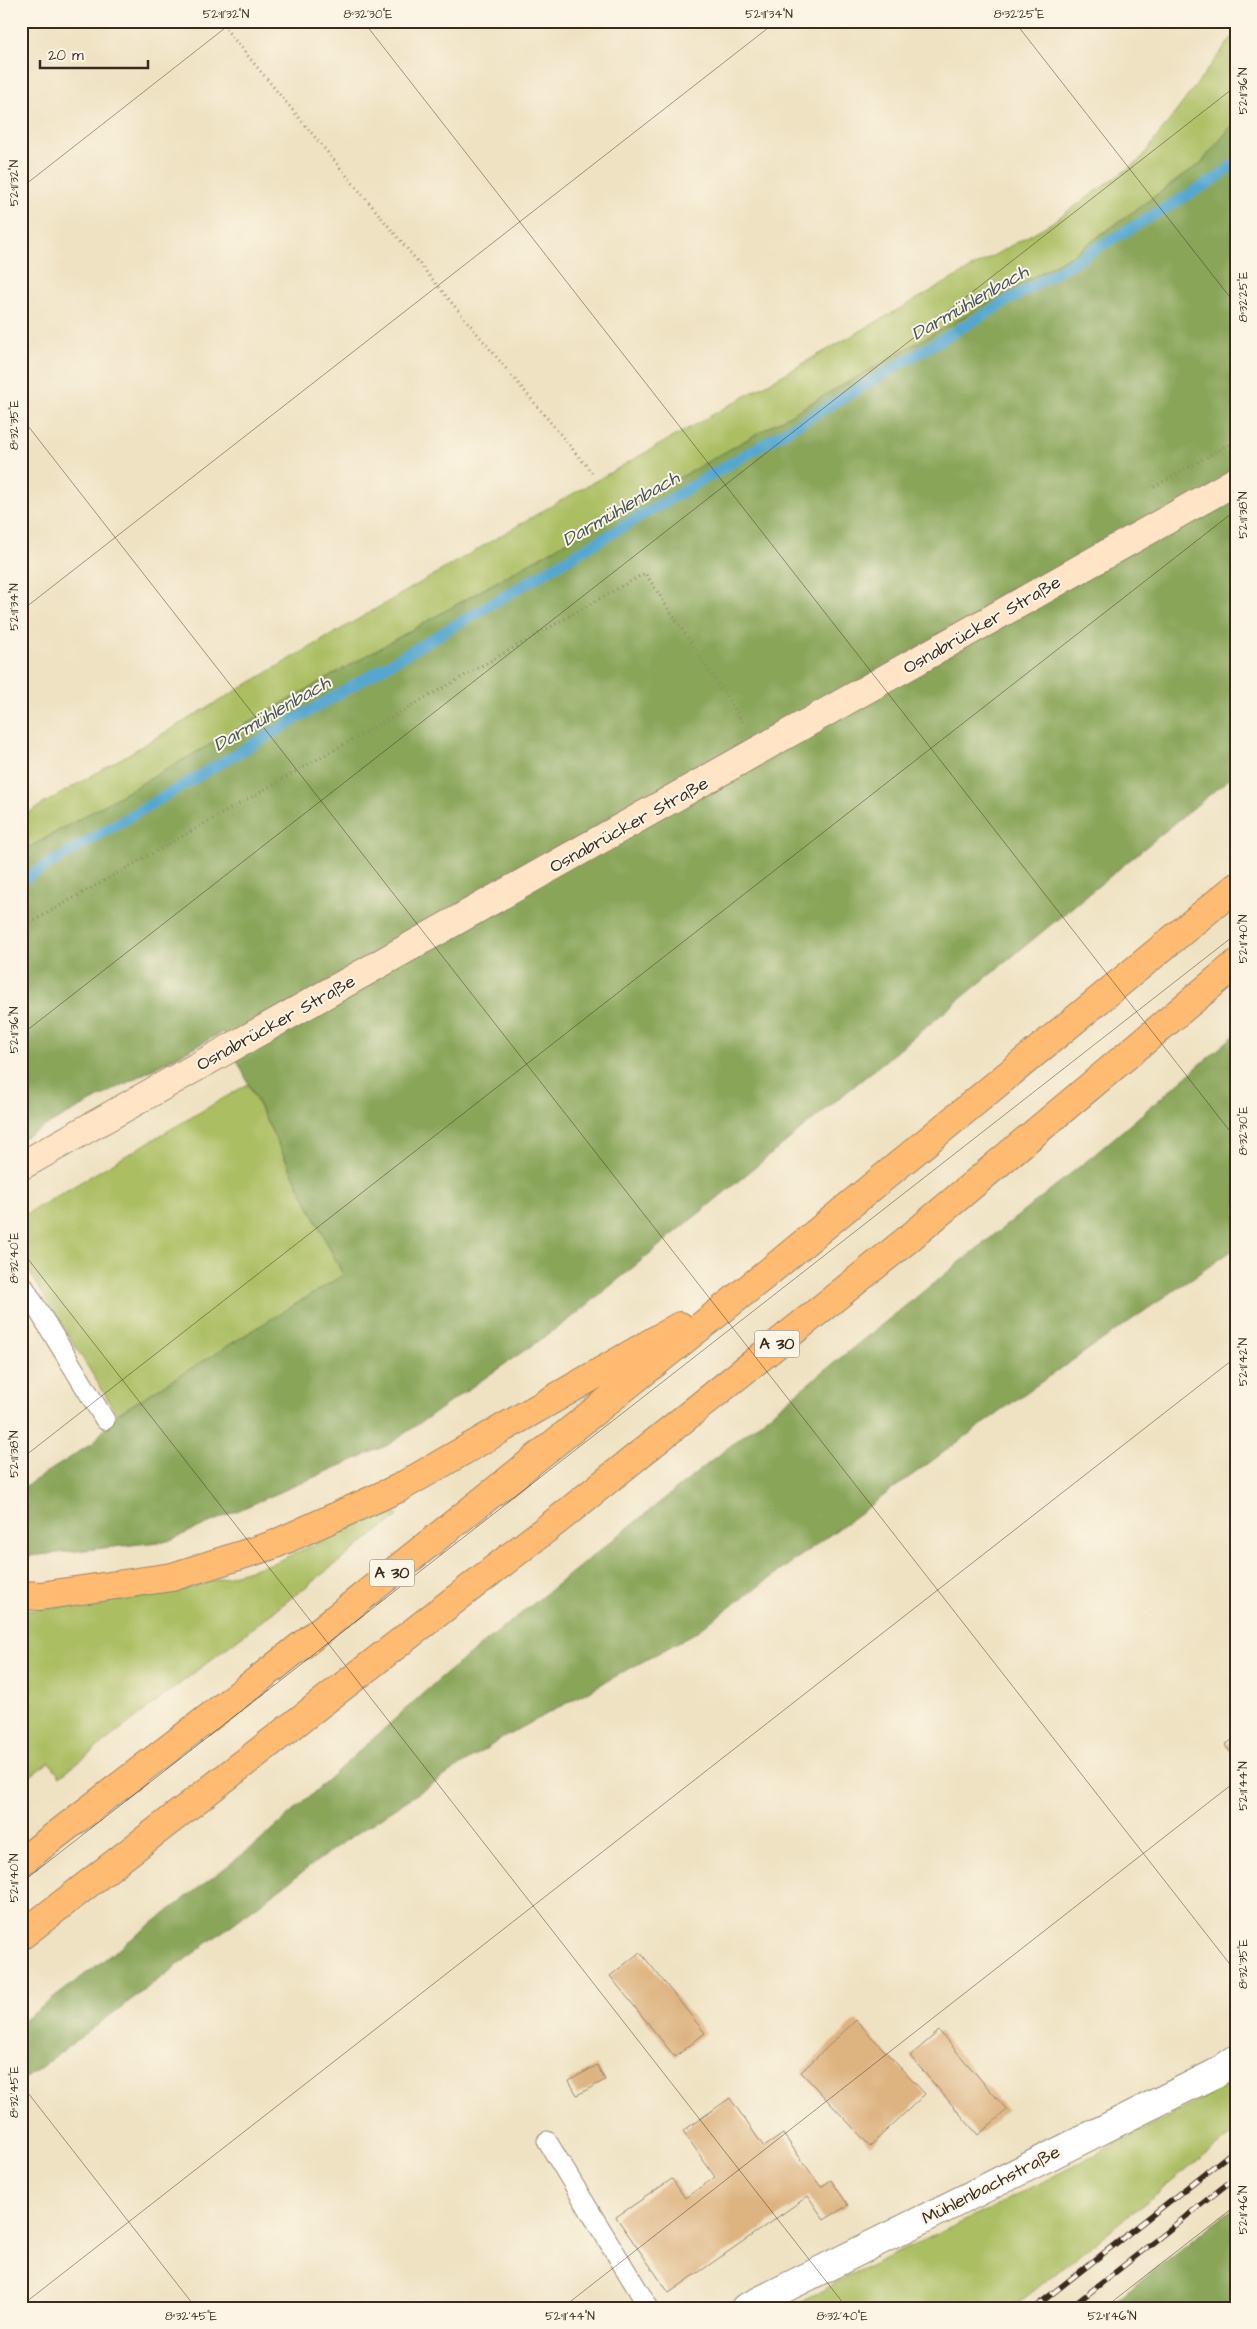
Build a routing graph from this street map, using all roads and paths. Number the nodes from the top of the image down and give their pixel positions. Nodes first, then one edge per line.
1 (219, 21) edge
2 (594, 475) dead end
3 (1236, 481) edge
4 (761, 751) junction
5 (1236, 887) edge
6 (21, 928) edge
7 (1236, 964) edge
8 (21, 1166) edge
9 (759, 1280) junction
10 (21, 1282) edge
11 (105, 1420) dead end
12 (21, 1596) edge
13 (21, 1862) edge
14 (21, 1936) edge
15 (1236, 2059) edge
16 (547, 2141) dead end
17 (649, 2308) edge
18 (745, 2308) edge

1 - 2 path
3 - 4 main road, Osnabrücker Straße
4 - 6 path
4 - 8 main road, Osnabrücker Straße
5 - 9 highway, A 30
7 - 14 highway, A 30
9 - 12 highway
9 - 13 highway, A 30
10 - 11 lane
15 - 18 street, Mühlenbachstraße
16 - 17 lane

